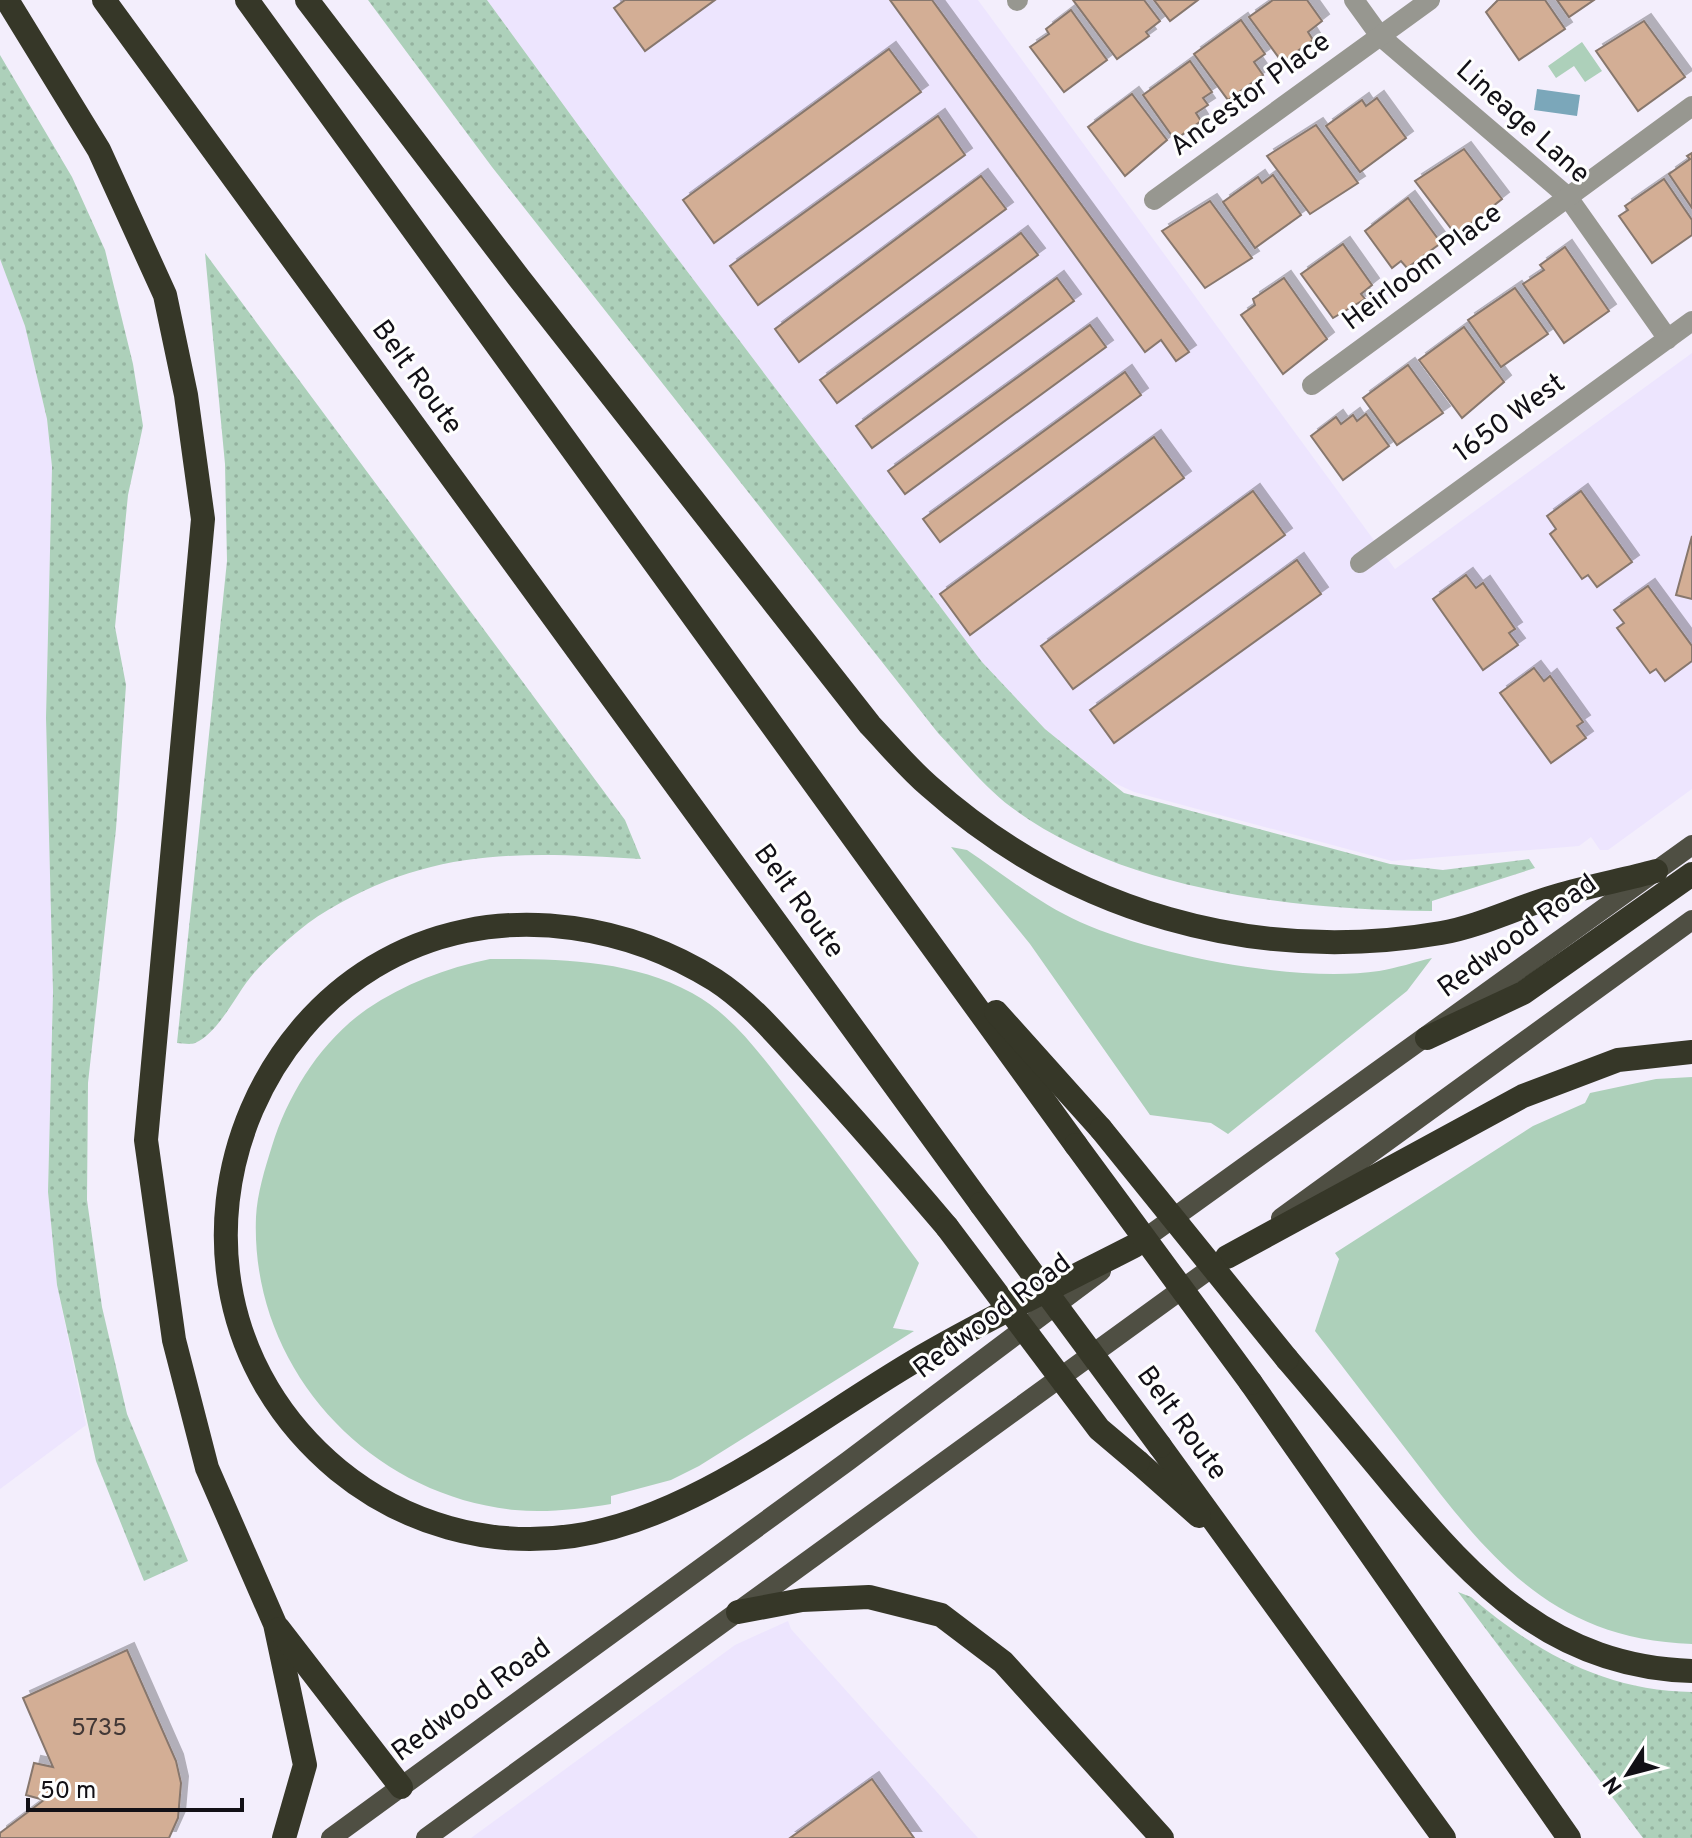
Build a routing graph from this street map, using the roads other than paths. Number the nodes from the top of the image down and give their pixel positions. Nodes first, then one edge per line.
1 (7, 0) edge
2 (104, 0) edge
3 (247, 0) edge
4 (307, 0) edge
5 (1354, 0) edge
6 (1430, 0) edge
7 (1380, 36) junction
8 (1692, 106) edge
9 (1567, 196) junction
10 (1154, 200) dead end
11 (1692, 321) edge
12 (1668, 339) junction
13 (1312, 385) dead end
14 (1360, 563) dead end
15 (1692, 845) edge
16 (1656, 871) junction
17 (1692, 874) edge
18 (908, 913) junction
19 (1692, 920) edge
20 (1427, 1038) junction
21 (1692, 1052) edge
22 (1134, 1246) junction
23 (1227, 1257) junction
24 (1231, 1544) junction
25 (738, 1612) junction
26 (275, 1624) junction
27 (1692, 1671) edge
28 (401, 1787) junction
29 (284, 1838) edge
30 (331, 1838) edge
31 (426, 1838) edge
32 (1162, 1838) edge
33 (1444, 1838) edge
34 (1569, 1838) edge

1 - 26 highway
2 - 24 highway, Belt Route, bridge
3 - 18 highway
4 - 16 highway
5 - 7 street, Lineage Lane
6 - 7 street, Ancestor Place
7 - 9 street, Lineage Lane
7 - 10 street, Ancestor Place
8 - 9 street, Heirloom Place
9 - 12 street, Lineage Lane
9 - 13 street, Heirloom Place
11 - 12 street, 1650 West
12 - 14 street, 1650 West
15 - 16 main road, Redwood Road
16 - 20 main road, Redwood Road
17 - 20 highway
18 - 27 highway, bridge
18 - 34 highway, bridge
19 - 23 main road
20 - 22 main road, Redwood Road
21 - 23 highway
22 - 24 highway, bridge
22 - 28 main road, Redwood Road
23 - 25 main road
24 - 33 highway, Belt Route
25 - 31 main road
25 - 32 highway
26 - 28 highway
26 - 29 highway
28 - 30 main road, Redwood Road

